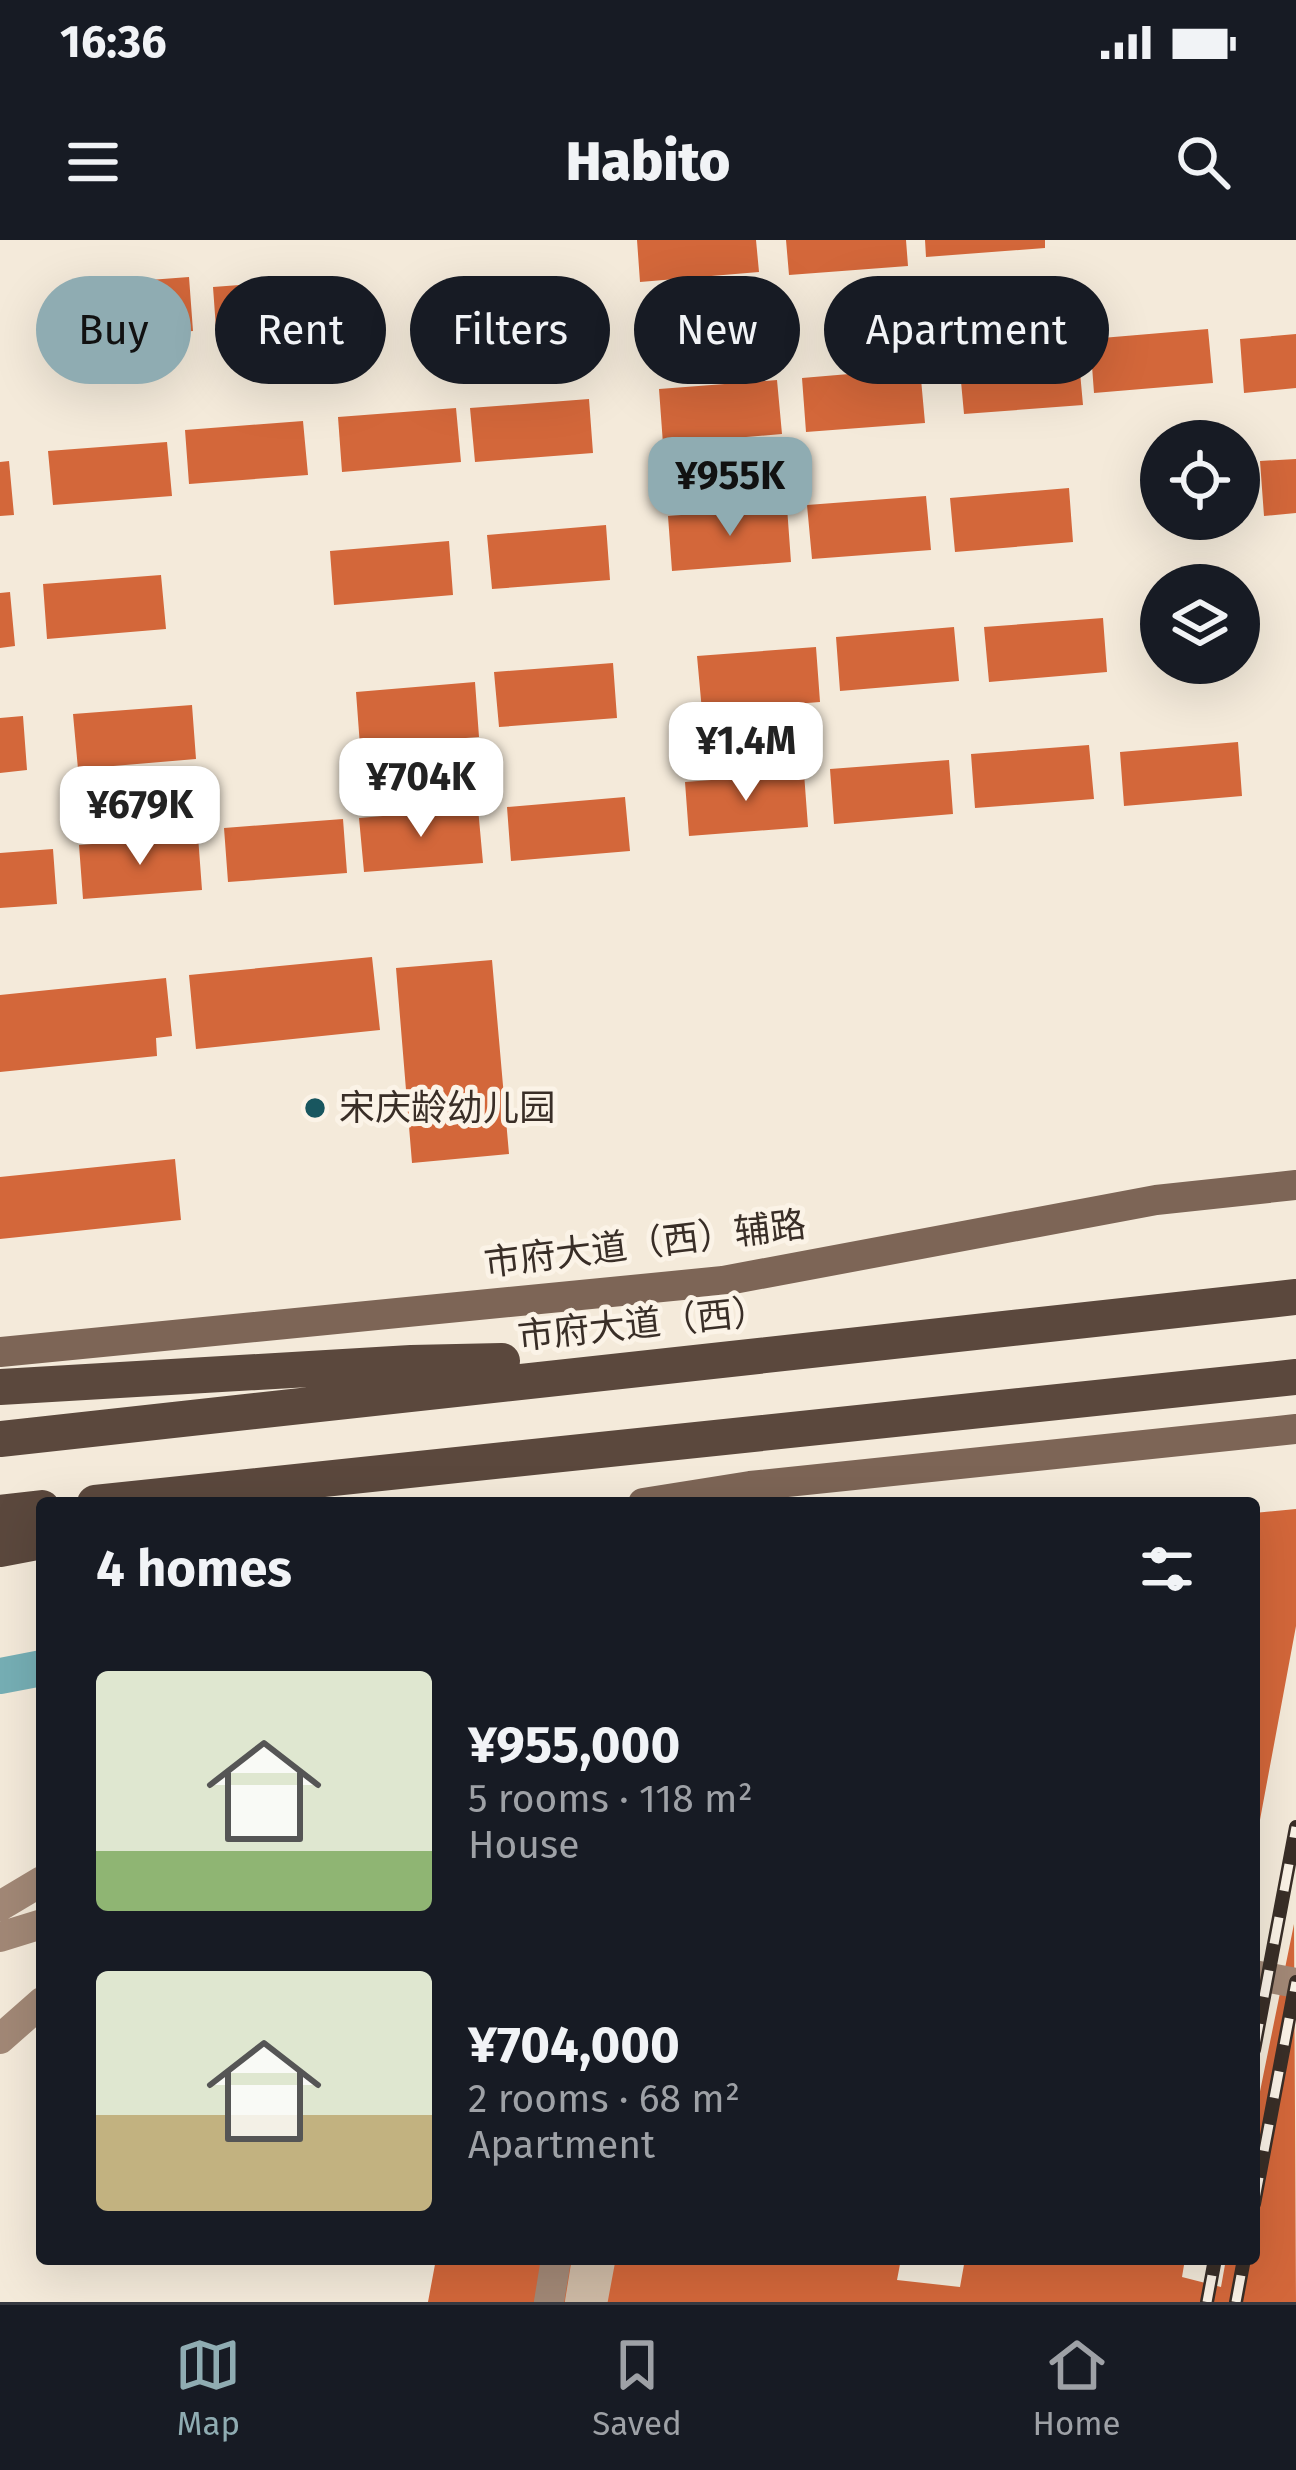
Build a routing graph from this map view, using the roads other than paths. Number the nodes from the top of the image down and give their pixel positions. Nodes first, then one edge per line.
1 (1296, 1185) edge
2 (1296, 1297) edge
3 (0, 1352) edge
4 (715, 1358) junction
5 (1296, 1377) edge
6 (0, 1387) edge
7 (1296, 1430) edge
8 (0, 1438) edge
9 (476, 1464) junction
10 (154, 1497) edge
11 (291, 1497) edge
12 (681, 1497) edge
13 (36, 1509) edge
14 (0, 1513) edge
15 (36, 1542) edge
16 (0, 1549) edge
17 (36, 1559) edge
18 (0, 1562) edge
19 (36, 1885) edge
20 (0, 1906) edge
21 (36, 1926) edge
22 (0, 1936) edge
23 (1260, 1977) edge
24 (1296, 1983) edge
25 (36, 2007) edge
26 (0, 2039) edge
27 (555, 2265) edge
28 (586, 2265) edge
29 (603, 2265) edge
30 (549, 2302) edge
31 (580, 2302) edge
32 (597, 2302) edge

1 - 3 main road, 市府大道（西）辅路
2 - 4 highway, 市府大道（西）
4 - 6 highway
4 - 8 highway, 市府大道（西）
5 - 9 highway
7 - 12 main road
9 - 10 highway
9 - 11 highway
13 - 14 highway
15 - 16 highway
17 - 18 main road
19 - 20 main road
21 - 22 main road
23 - 24 main road
25 - 26 main road
27 - 30 main road
28 - 31 street
29 - 32 lane

